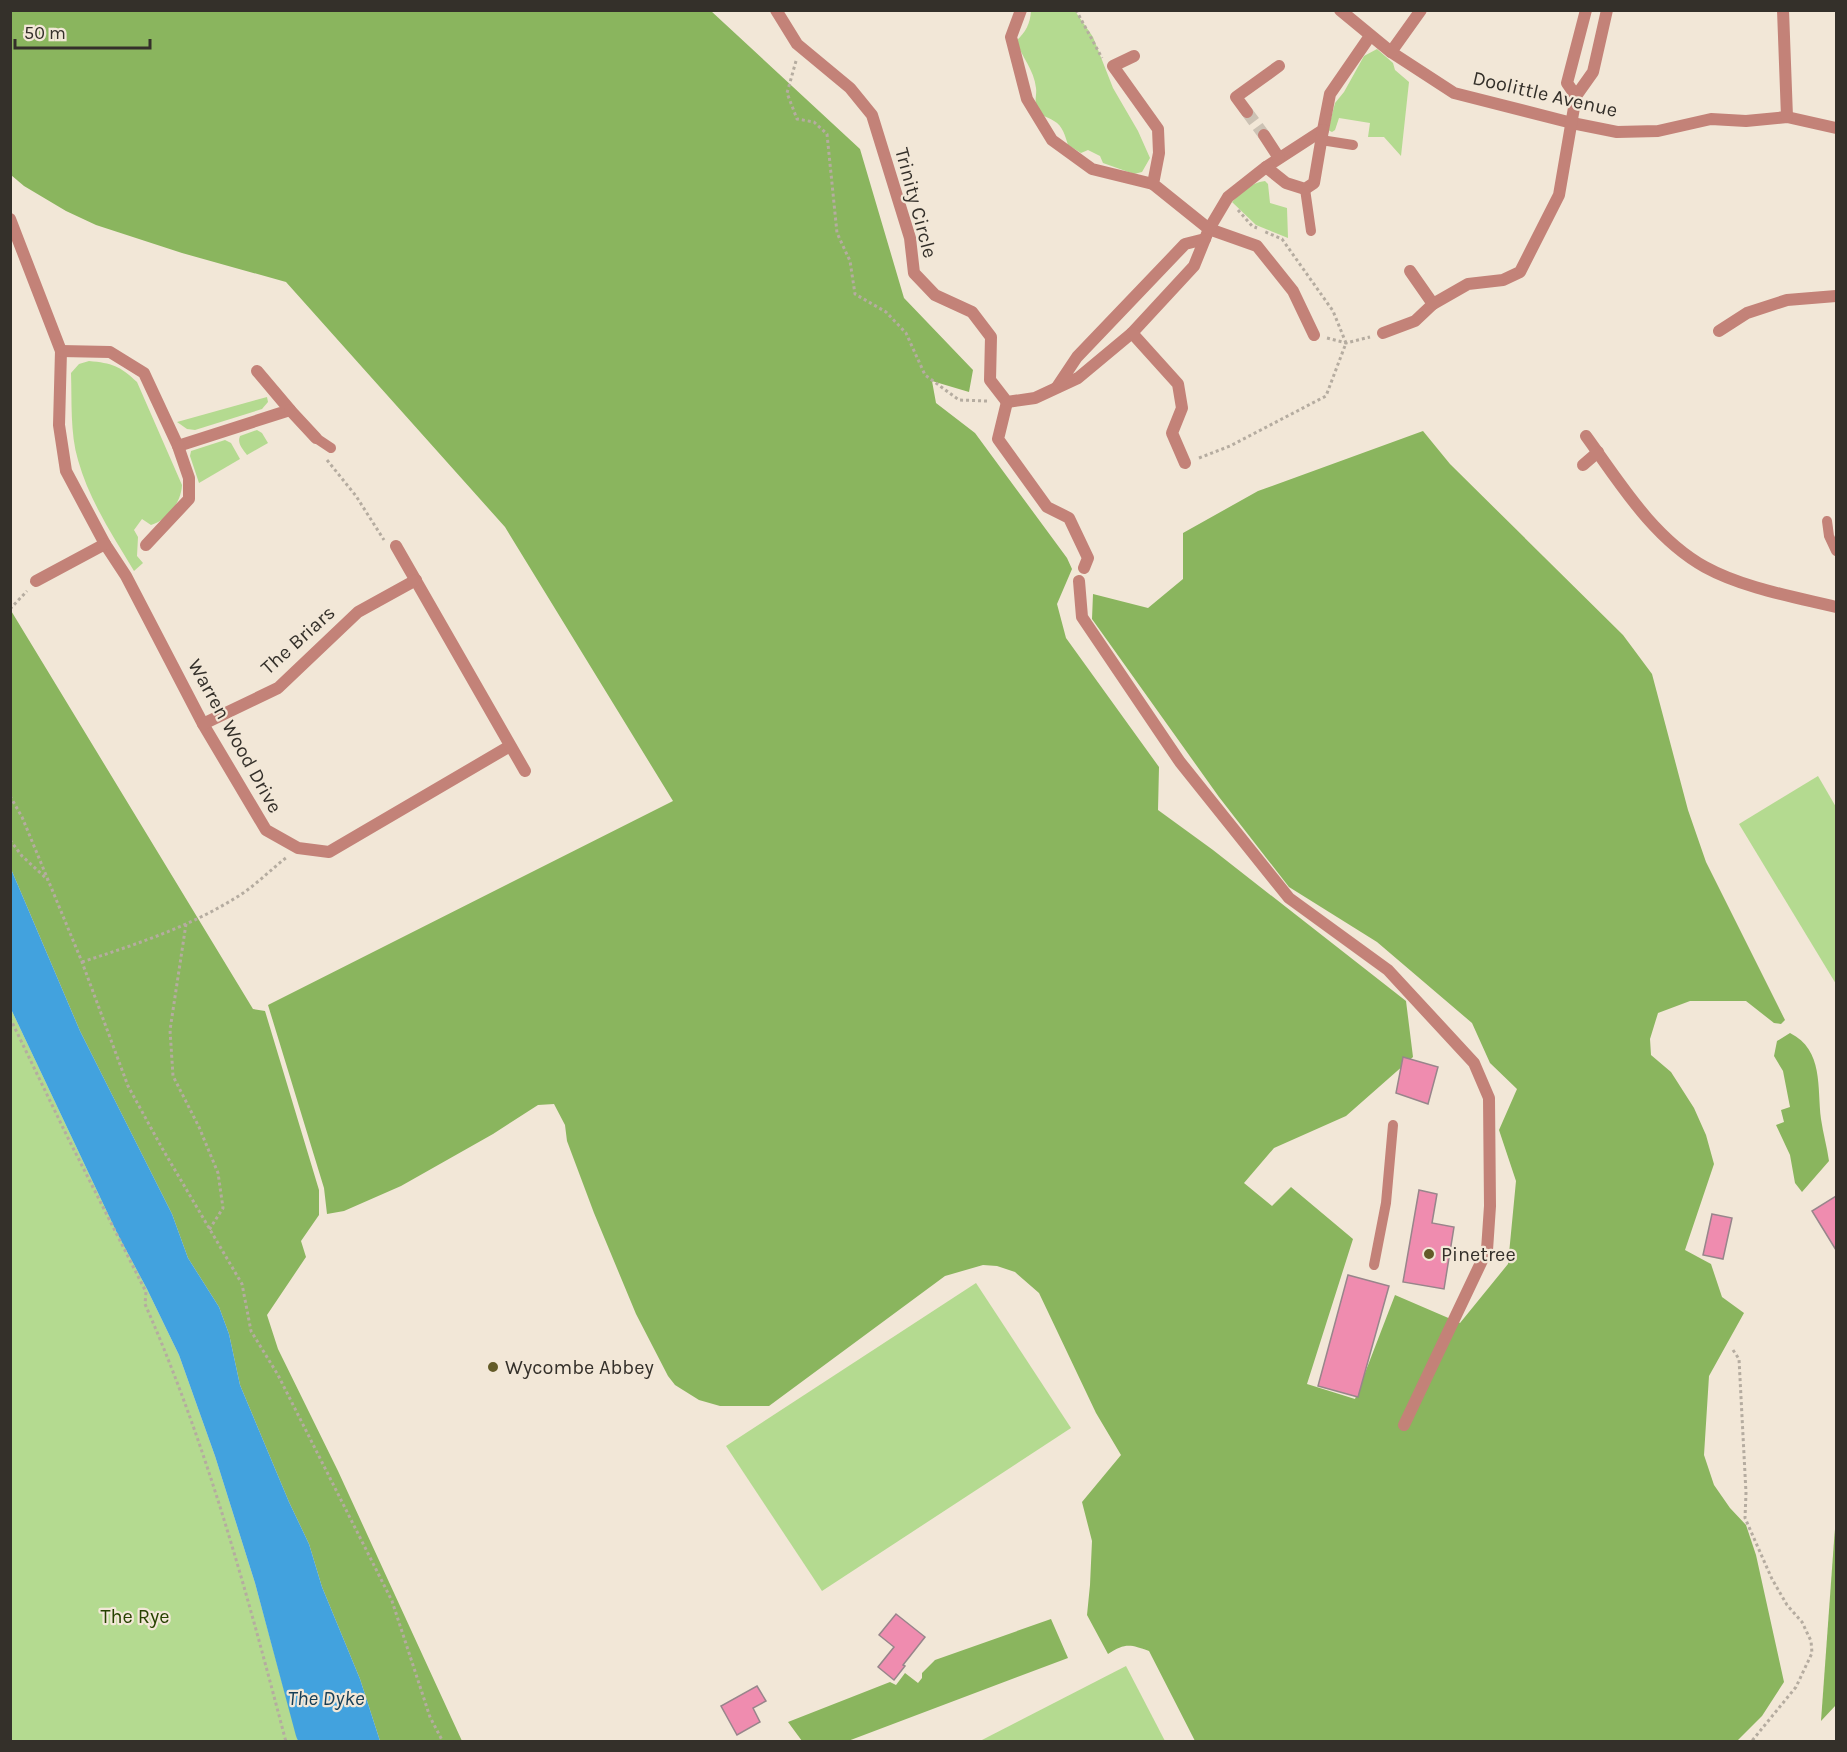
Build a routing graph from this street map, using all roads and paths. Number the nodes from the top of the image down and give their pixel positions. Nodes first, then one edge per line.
1 (776, 10) edge
2 (1021, 10) edge
3 (1076, 10) edge
4 (1340, 10) edge
5 (1421, 10) edge
6 (1586, 10) edge
7 (1607, 10) edge
8 (1783, 10) edge
9 (1371, 36) junction
10 (797, 45) junction
11 (1391, 52) junction
12 (1134, 56) dead end
13 (1113, 66) junction
14 (1280, 66) dead end
15 (1576, 96) junction
16 (1247, 112) tunnel mouth
17 (1787, 117) junction
18 (1572, 123) junction
19 (1836, 128) edge
20 (1264, 135) tunnel mouth
21 (1322, 135) junction
22 (1353, 145) dead end
23 (1279, 158) junction
24 (1266, 167) junction
25 (1153, 184) junction
26 (1305, 189) junction
27 (1228, 197) junction
28 (10, 219) edge
29 (1311, 231) dead end
30 (1207, 234) junction
31 (1410, 271) dead end
32 (1836, 296) edge
33 (1433, 304) junction
34 (1719, 331) dead end
35 (1132, 333) junction
36 (1383, 333) joint
37 (1314, 335) dead end
38 (1346, 343) junction
39 (61, 351) junction
40 (257, 371) dead end
41 (1057, 388) junction
42 (1007, 402) junction
43 (290, 410) junction
44 (1586, 436) dead end
45 (316, 438) junction
46 (178, 446) junction
47 (332, 448) dead end
48 (1598, 452) junction
49 (1185, 464) joint
50 (1583, 465) dead end
51 (1827, 521) dead end
52 (105, 544) junction
53 (146, 544) dead end
54 (396, 546) joint
55 (1836, 551) edge
56 (1084, 568) dead end
57 (416, 580) junction
58 (36, 581) joint
59 (1079, 581) dead end
60 (1836, 607) edge
61 (10, 609) edge
62 (203, 724) junction
63 (510, 746) junction
64 (525, 771) dead end
65 (10, 796) edge
66 (15, 805) junction
67 (10, 807) edge
68 (10, 840) edge
69 (298, 848) junction
70 (49, 881) junction
71 (186, 924) junction
72 (82, 962) junction
73 (10, 1018) edge
74 (1393, 1125) dead end
75 (209, 1230) junction
76 (1374, 1265) dead end
77 (1733, 1350) dead end
78 (1404, 1425) dead end
79 (286, 1742) edge
80 (443, 1742) edge
81 (1751, 1742) edge

1 - 10 street, Trinity Circle
2 - 25 street
3 - 13 path
4 - 9 street, Doolittle Avenue
5 - 11 street
6 - 15 street
7 - 15 street
8 - 17 street
9 - 11 street, Doolittle Avenue
9 - 21 street
10 - 42 street, Trinity Circle
10 - 42 path
11 - 18 street, Doolittle Avenue
12 - 13 street
13 - 25 street
14 - 16 street
15 - 18 street
17 - 18 street, Doolittle Avenue
17 - 19 street, Doolittle Avenue
18 - 33 street
20 - 23 street
21 - 22 lane
21 - 23 street
21 - 26 street
23 - 24 street
24 - 26 street
24 - 27 street
25 - 30 street
26 - 29 lane
27 - 30 street
27 - 38 path
28 - 39 street, Warren Wood Drive
30 - 35 street
30 - 37 street
30 - 41 street
31 - 33 street
32 - 34 street
33 - 36 street
35 - 41 street
35 - 49 street
36 - 38 path
38 - 49 path
39 - 46 street
39 - 52 street, Warren Wood Drive
40 - 43 street
41 - 42 street
42 - 56 street
43 - 45 street
43 - 46 street
44 - 48 street
45 - 47 lane
45 - 54 path
46 - 53 street
48 - 50 street
48 - 60 street
51 - 55 lane
52 - 58 street
52 - 62 street, Warren Wood Drive
54 - 57 street
57 - 62 street, The Briars
57 - 63 street
58 - 61 path
59 - 78 street
62 - 69 street, Warren Wood Drive
63 - 64 street
63 - 69 street, Warren Wood Drive
65 - 66 path
66 - 67 path
66 - 70 path
68 - 70 path
69 - 71 path
70 - 72 path
71 - 72 path
71 - 75 path
72 - 75 path
73 - 79 path
74 - 76 lane
75 - 80 path
77 - 81 path

